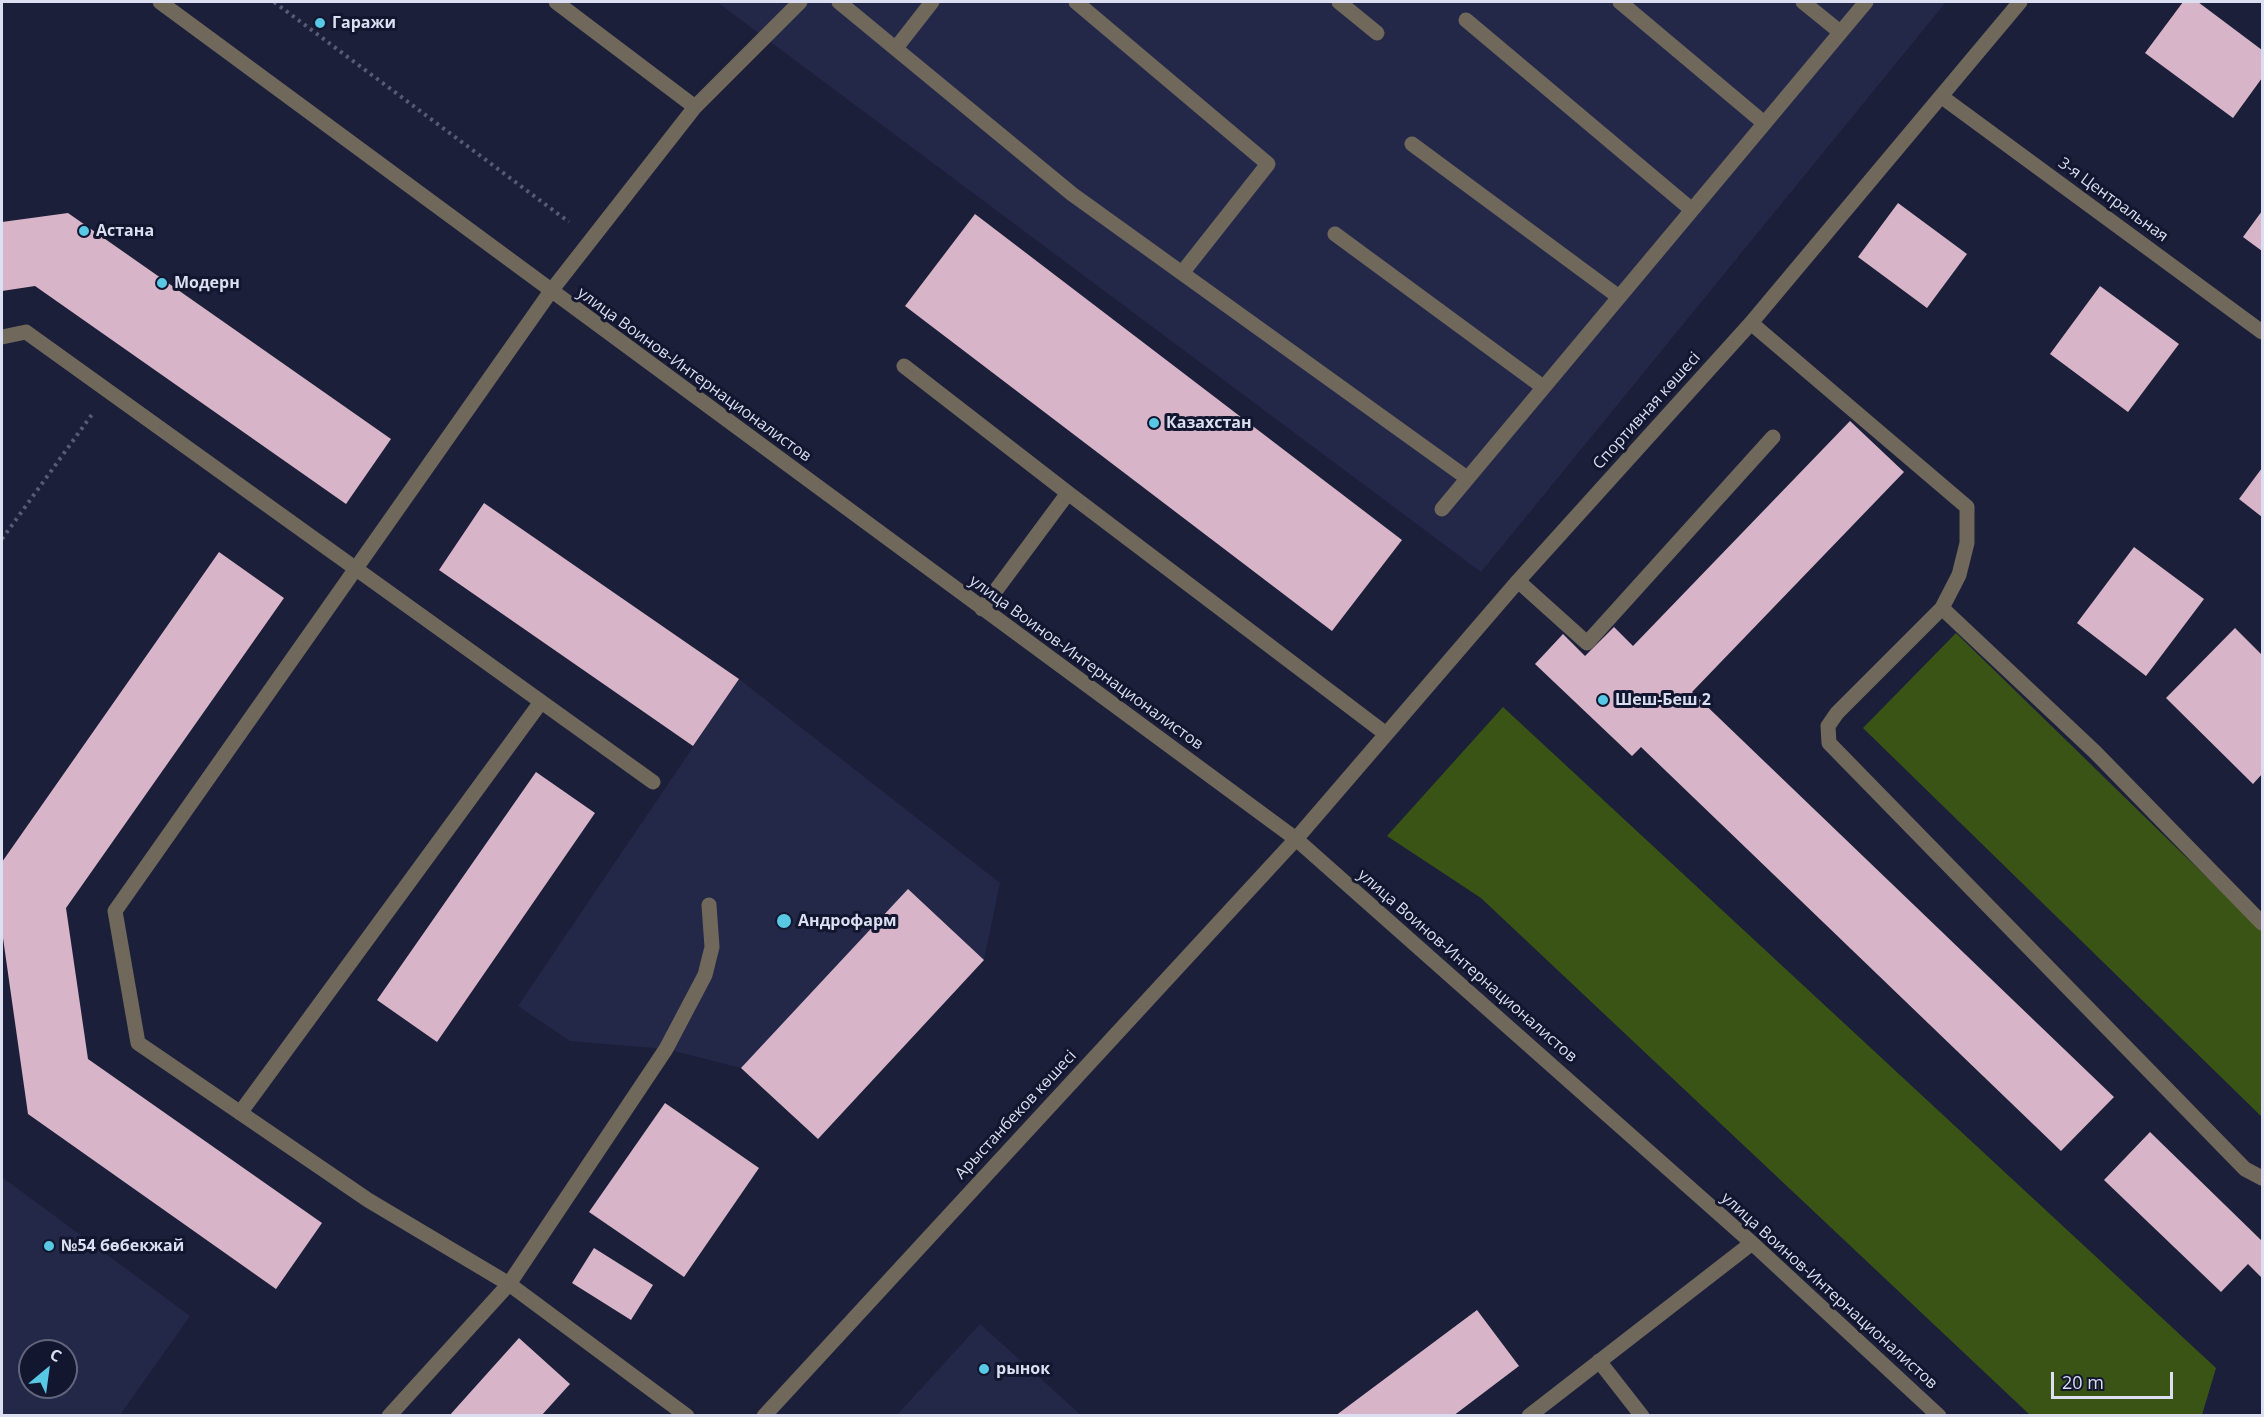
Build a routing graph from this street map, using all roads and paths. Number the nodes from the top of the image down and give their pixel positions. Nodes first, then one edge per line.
1 (160, 2) edge
2 (274, 2) edge
3 (556, 2) edge
4 (800, 2) edge
5 (839, 2) edge
6 (932, 2) edge
7 (1077, 2) edge
8 (1339, 2) edge
9 (1620, 2) edge
10 (1803, 2) edge
11 (1866, 2) edge
12 (2020, 2) edge
13 (1466, 20) dead end
14 (1840, 32) junction
15 (1377, 33) dead end
16 (896, 48) junction
17 (1942, 97) junction
18 (695, 107) junction
19 (1764, 123) junction
20 (1412, 144) dead end
21 (1692, 210) junction
22 (1335, 234) dead end
23 (592, 238) junction
24 (1182, 273) junction
25 (550, 291) junction
26 (1619, 297) junction
27 (1750, 322) junction
28 (2262, 332) edge
29 (2, 337) edge
30 (904, 366) dead end
31 (1543, 387) junction
32 (108, 391) junction
33 (1773, 437) dead end
34 (1467, 478) junction
35 (1068, 493) junction
36 (1442, 509) dead end
37 (2, 539) edge
38 (355, 569) junction
39 (1518, 581) junction
40 (1942, 608) junction
41 (982, 609) junction
42 (541, 702) junction
43 (1386, 734) junction
44 (653, 782) dead end
45 (1296, 839) junction
46 (710, 905) dead end
47 (2262, 923) edge
48 (240, 1113) junction
49 (2262, 1178) edge
50 (1752, 1243) junction
51 (509, 1284) junction
52 (1599, 1361) junction
53 (388, 1416) edge
54 (687, 1416) edge
55 (764, 1416) edge
56 (1528, 1416) edge
57 (1642, 1416) edge
58 (1939, 1416) edge

1 - 25 street, улица Воинов-Интернационалистов
2 - 23 path
3 - 18 street
4 - 18 street
5 - 16 street
6 - 16 street
7 - 24 street
8 - 15 street
9 - 19 street
10 - 14 street
11 - 14 street
12 - 17 street, Спортивная көшесі
13 - 21 street
14 - 19 street
16 - 24 street
17 - 27 street, Спортивная көшесі
17 - 28 street, 3-я Центральная
18 - 23 street
19 - 21 street
20 - 26 street
21 - 26 street
22 - 31 street
23 - 25 street
24 - 34 street
25 - 38 street
25 - 41 street, улица Воинов-Интернационалистов
26 - 31 street
27 - 39 street, Спортивная көшесі
27 - 40 street
29 - 32 street
30 - 35 street
31 - 34 street
32 - 37 path
32 - 38 street
33 - 39 street
34 - 36 street
35 - 41 street
35 - 43 street
38 - 42 street
38 - 48 street
39 - 43 street, Спортивная көшесі
40 - 47 street
40 - 49 street
41 - 45 street, улица Воинов-Интернационалистов
42 - 44 street
42 - 48 street
43 - 45 street, Спортивная көшесі
45 - 50 street, улица Воинов-Интернационалистов
45 - 55 street, Арыстанбеков көшесі
46 - 51 street
48 - 51 street
50 - 52 street
50 - 58 street, улица Воинов-Интернационалистов
51 - 53 street
51 - 54 street
52 - 56 street
52 - 57 street

